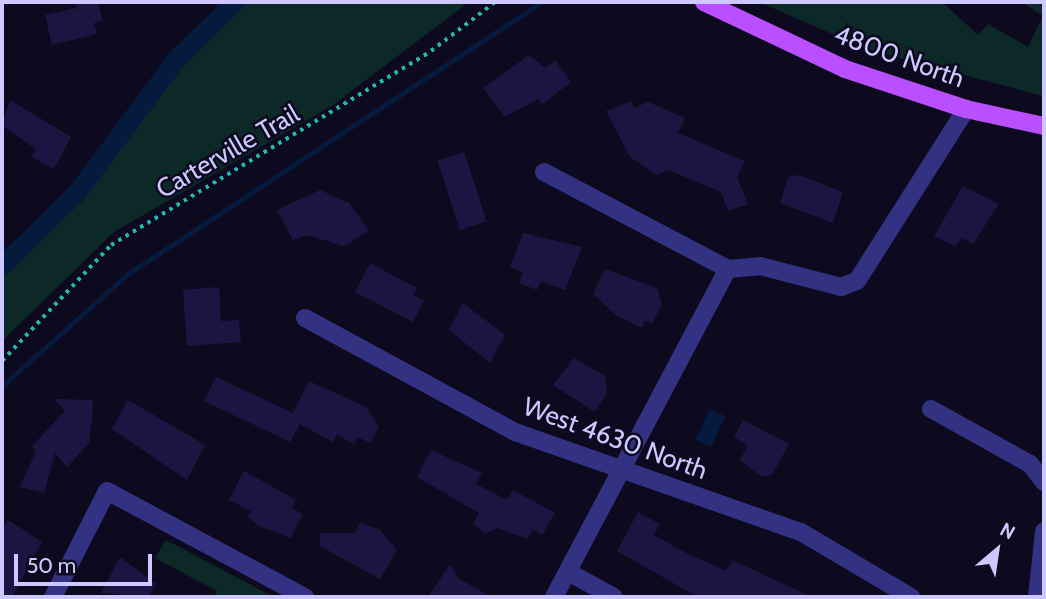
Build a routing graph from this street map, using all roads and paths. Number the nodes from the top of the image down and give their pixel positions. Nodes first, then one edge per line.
1 (495, 2) edge
2 (704, 2) edge
3 (965, 109) junction
4 (1044, 126) edge
5 (544, 173) dead end
6 (728, 269) junction
7 (305, 318) dead end
8 (2, 361) edge
9 (931, 409) dead end
10 (620, 466) junction
11 (1044, 480) edge
12 (1044, 531) edge
13 (568, 572) junction
14 (53, 597) edge
15 (305, 597) edge
16 (554, 597) edge
17 (614, 597) edge
18 (911, 597) edge
19 (1037, 597) edge

1 - 8 path, Carterville Trail
2 - 3 main road, 4800 North
3 - 4 main road, 4800 North
3 - 6 street
5 - 6 street
6 - 10 street
7 - 10 street, West 4630 North
9 - 11 street
10 - 13 street
10 - 18 street, West 4630 North
12 - 19 street
13 - 16 street
13 - 17 street
14 - 15 street

